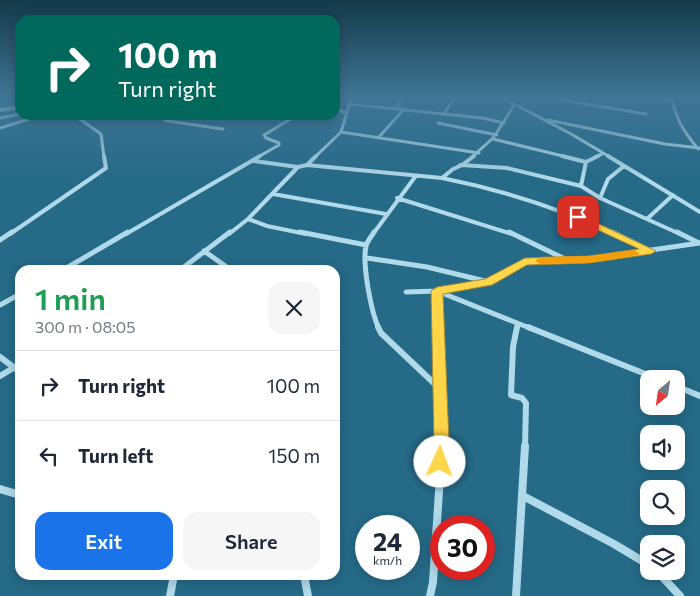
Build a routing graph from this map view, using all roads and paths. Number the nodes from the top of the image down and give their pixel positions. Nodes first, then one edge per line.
1 (504, 123) edge
2 (14, 124) edge
3 (87, 124) edge
4 (187, 124) edge
5 (283, 124) edge
6 (344, 124) edge
7 (391, 124) edge
8 (438, 124) dead end
9 (552, 124) edge
10 (570, 124) edge
11 (683, 124) edge
12 (0, 128) edge
13 (223, 129) dead end
14 (341, 132) junction
15 (497, 135) junction
16 (379, 137) junction
17 (493, 139) junction
18 (699, 149) edge
19 (479, 153) junction
20 (602, 154) junction
21 (254, 161) junction
22 (586, 162) junction
23 (307, 165) junction
24 (461, 165) junction
25 (624, 166) junction
26 (298, 167) junction
27 (415, 177) junction
28 (442, 178) junction
29 (581, 186) junction
30 (274, 194) junction
31 (673, 195) junction
32 (397, 198) junction
33 (600, 198) junction
34 (700, 212) edge
35 (386, 214) junction
36 (648, 218) junction
37 (248, 219) junction
38 (0, 240) edge
39 (700, 243) edge
40 (366, 245) junction
41 (204, 251) junction
42 (651, 251) junction
43 (366, 258) junction
44 (566, 260) junction
45 (74, 265) edge
46 (186, 265) edge
47 (224, 265) edge
48 (488, 282) junction
49 (437, 291) junction
50 (406, 292) dead end
51 (15, 297) edge
52 (0, 305) edge
53 (518, 324) junction
54 (0, 358) edge
55 (15, 366) edge
56 (12, 367) junction
57 (15, 369) edge
58 (640, 372) edge
59 (0, 376) edge
60 (439, 387) junction
61 (685, 390) edge
62 (700, 396) edge
63 (0, 489) edge
64 (15, 494) edge
65 (524, 496) junction
66 (640, 560) edge
67 (173, 580) edge
68 (305, 580) edge
69 (665, 580) edge
70 (170, 596) edge
71 (308, 596) edge
72 (430, 596) edge
73 (516, 596) edge
74 (680, 596) edge

1 - 15 street
2 - 12 street
3 - 38 street
4 - 13 street
5 - 21 street
6 - 14 street
7 - 16 street
8 - 15 street
9 - 20 street
10 - 18 street
11 - 18 street
14 - 16 street
14 - 23 street
15 - 17 street
16 - 19 street
17 - 19 street
17 - 22 street
19 - 24 street
20 - 22 street
20 - 25 street
21 - 26 street
21 - 45 street
22 - 29 street
23 - 26 street
23 - 27 street
24 - 28 street
24 - 29 street
25 - 31 street
25 - 33 street
26 - 30 street
27 - 28 street
27 - 32 street
28 - 42 street
29 - 33 street
30 - 35 street
30 - 37 street
31 - 34 street
31 - 36 street
32 - 35 street
32 - 44 street
33 - 36 street
35 - 40 street
36 - 39 street
37 - 40 street
37 - 41 street
39 - 42 street
40 - 43 street
41 - 46 street
41 - 47 street
42 - 44 street
43 - 48 street
43 - 60 street
44 - 48 street
48 - 49 street
49 - 50 street
49 - 53 street
49 - 60 street
51 - 52 street
53 - 58 street
53 - 65 street
54 - 56 street
55 - 56 street
56 - 57 street
56 - 59 street
60 - 72 street
61 - 62 street
63 - 64 street
65 - 66 street
65 - 73 street
67 - 70 street
68 - 71 street
69 - 74 street

